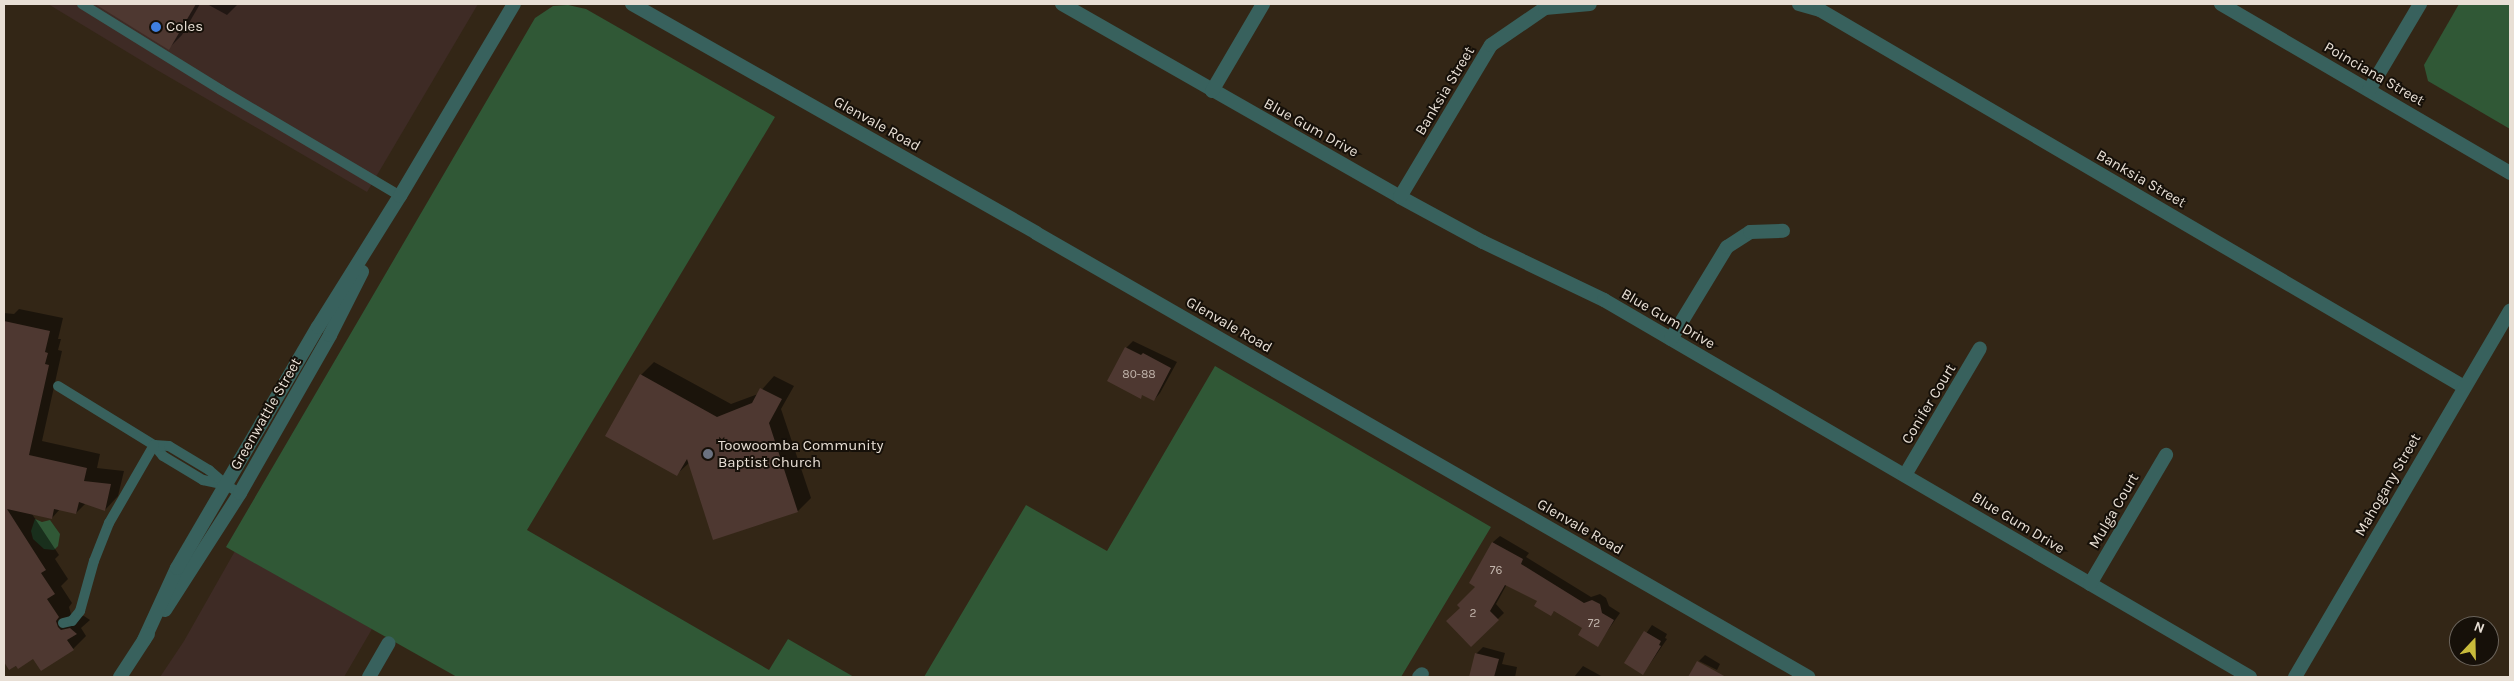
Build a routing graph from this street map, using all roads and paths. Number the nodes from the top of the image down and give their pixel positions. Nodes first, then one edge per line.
1 (82, 4) edge
2 (514, 4) edge
3 (632, 4) edge
4 (1062, 4) edge
5 (1263, 4) edge
6 (1590, 4) edge
7 (1799, 4) edge
8 (2221, 4) edge
9 (2420, 4) edge
10 (2368, 90) junction
11 (1212, 91) junction
12 (2510, 173) edge
13 (400, 196) junction
14 (1400, 197) junction
15 (1783, 231) dead end
16 (2510, 310) edge
17 (1671, 339) junction
18 (1980, 348) dead end
19 (58, 386) dead end
20 (2464, 387) junction
21 (154, 445) junction
22 (2166, 455) dead end
23 (1905, 475) junction
24 (226, 485) junction
25 (240, 493) junction
26 (2090, 584) junction
27 (63, 622) dead end
28 (144, 640) junction
29 (389, 643) dead end
30 (120, 677) edge
31 (369, 677) edge
32 (1808, 677) edge
33 (2250, 677) edge
34 (2295, 677) edge

1 - 13 lane
2 - 13 street, Greenwattle Street
3 - 32 street, Glenvale Road
4 - 11 street, Blue Gum Drive
5 - 11 street
6 - 14 street, Banksia Street
7 - 20 street, Banksia Street
8 - 10 street, Poinciana Street
9 - 10 street
10 - 12 street, Poinciana Street
11 - 14 street, Blue Gum Drive
13 - 24 street, Greenwattle Street
13 - 25 street, Greenwattle Street
14 - 17 street, Blue Gum Drive
15 - 17 street
16 - 20 street, Mahogany Street
17 - 23 street, Blue Gum Drive
18 - 23 street, Conifer Court
19 - 21 lane
20 - 34 street, Mahogany Street
21 - 24 lane
21 - 27 lane
22 - 26 street, Mulga Court
23 - 26 street, Blue Gum Drive
24 - 25 lane
24 - 28 street, Greenwattle Street
25 - 28 street, Greenwattle Street
26 - 33 street, Blue Gum Drive
28 - 30 street, Greenwattle Street
29 - 31 street

